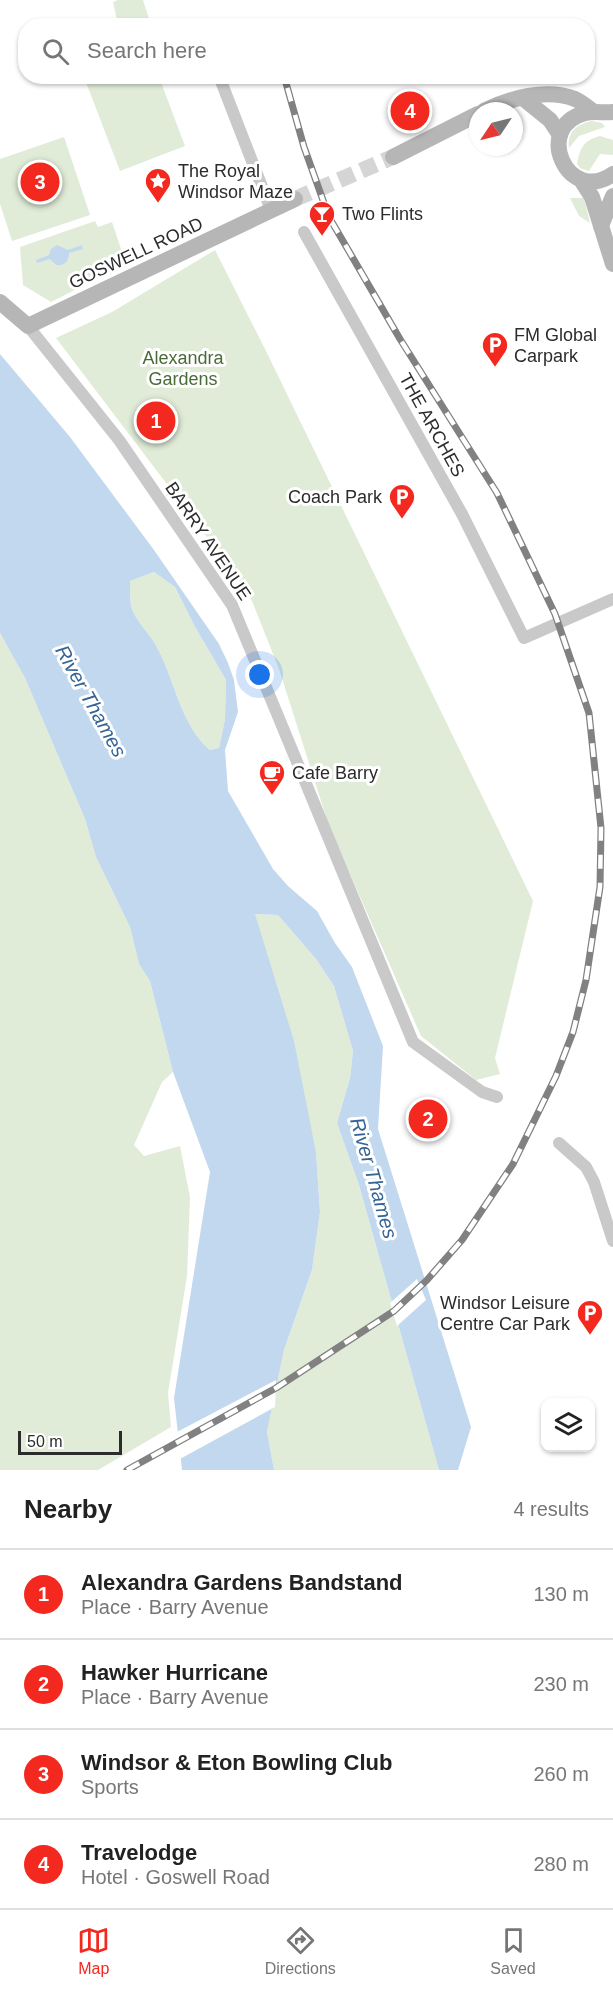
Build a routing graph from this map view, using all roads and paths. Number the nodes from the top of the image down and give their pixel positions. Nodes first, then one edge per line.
1 (222, 84) edge
2 (524, 99) junction
3 (505, 102) edge
4 (605, 114) edge
5 (469, 119) edge
6 (560, 135) junction
7 (393, 157) tunnel mouth
8 (613, 174) edge
9 (581, 180) junction
10 (613, 196) edge
11 (295, 200) tunnel mouth
12 (272, 210) junction
13 (601, 226) junction
14 (304, 232) dead end
15 (613, 264) edge
16 (0, 302) edge
17 (28, 326) junction
18 (613, 599) edge
19 (496, 1097) dead end
20 (559, 1143) dead end
21 (613, 1241) edge

1 - 12 street
2 - 3 street
2 - 4 street
2 - 6 street
4 - 6 street
5 - 7 street
6 - 9 street
8 - 9 street
9 - 13 street
10 - 13 street
11 - 12 street, GOSWELL ROAD
12 - 17 street, GOSWELL ROAD
13 - 15 street
14 - 18 street, THE ARCHES
16 - 17 street
17 - 19 street, BARRY AVENUE
20 - 21 street

